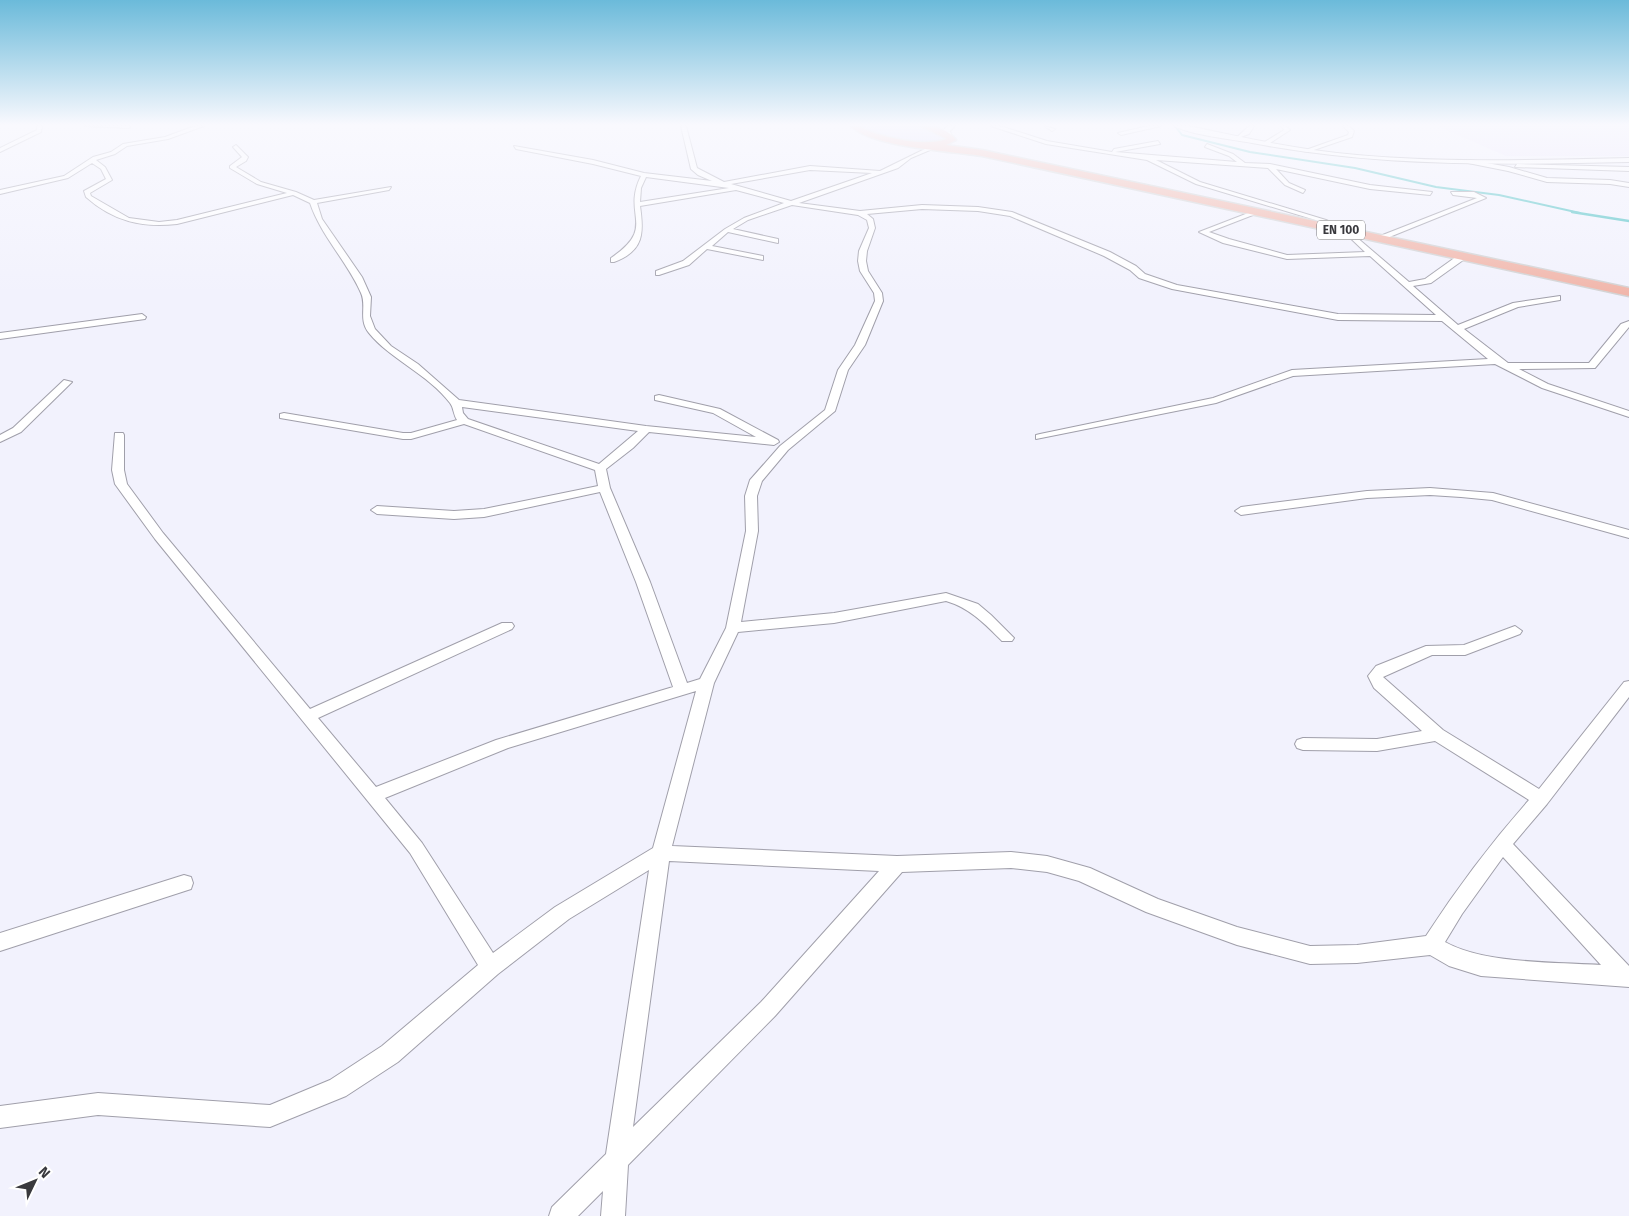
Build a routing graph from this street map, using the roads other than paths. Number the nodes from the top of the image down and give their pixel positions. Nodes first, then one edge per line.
1 (41, 183) edge
2 (104, 183) edge
3 (259, 183) edge
4 (640, 183) edge
5 (712, 183) edge
6 (720, 183) edge
7 (730, 183) edge
8 (846, 183) edge
9 (1122, 183) edge
10 (1197, 183) edge
11 (1286, 183) edge
12 (1348, 183) edge
13 (1615, 183) edge
14 (723, 184) junction
15 (1629, 185) edge
16 (389, 188) dead end
17 (738, 188) junction
18 (1303, 191) dead end
19 (0, 192) edge
20 (294, 193) junction
21 (1430, 193) dead end
22 (1453, 193) dead end
23 (313, 202) junction
24 (790, 202) junction
25 (636, 205) junction
26 (1256, 212) junction
27 (860, 213) junction
28 (727, 230) junction
29 (1346, 231) junction
30 (1379, 238) junction
31 (775, 240) dead end
32 (706, 247) junction
33 (1371, 254) junction
34 (1464, 256) junction
35 (760, 258) dead end
36 (614, 260) dead end
37 (659, 273) dead end
38 (1408, 285) junction
39 (1629, 292) edge
40 (1557, 298) dead end
41 (142, 317) dead end
42 (1444, 318) junction
43 (1629, 324) edge
44 (1457, 329) junction
45 (0, 336) edge
46 (1501, 363) junction
47 (67, 382) dead end
48 (660, 398) dead end
49 (456, 403) junction
50 (1629, 414) edge
51 (284, 416) dead end
52 (464, 422) junction
53 (646, 429) junction
54 (118, 435) dead end
55 (1040, 437) dead end
56 (0, 439) edge
57 (779, 445) junction
58 (600, 468) junction
59 (604, 488) junction
60 (377, 510) dead end
61 (1241, 511) dead end
62 (1629, 534) edge
63 (507, 626) dead end
64 (733, 628) junction
65 (1515, 631) dead end
66 (1007, 638) dead end
67 (706, 683) junction
68 (1629, 686) edge
69 (682, 690) junction
70 (307, 717) junction
71 (1437, 734) junction
72 (1304, 744) dead end
73 (373, 796) junction
74 (1541, 799) junction
75 (1502, 844) junction
76 (661, 853) junction
77 (897, 864) junction
78 (184, 883) dead end
79 (0, 942) edge
80 (1432, 945) junction
81 (491, 967) junction
82 (1627, 976) edge
83 (0, 1117) edge
84 (617, 1160) junction
85 (561, 1216) edge
86 (613, 1216) edge

1 - 19 street
2 - 20 street
3 - 20 street
4 - 25 street
5 - 14 street
6 - 14 street
7 - 14 street
8 - 24 street
9 - 26 main road, EN 100
10 - 29 street
11 - 18 street
12 - 21 street
13 - 15 street
14 - 17 street
16 - 23 street
17 - 24 street
17 - 25 street
20 - 23 street
22 - 30 street
23 - 49 street
24 - 27 street
24 - 28 street
25 - 36 street
26 - 29 main road, EN 100
26 - 33 street
27 - 42 street
27 - 57 street
28 - 31 street
28 - 32 street
29 - 30 main road, EN 100
29 - 33 street
30 - 34 main road, EN 100
32 - 35 street
32 - 37 street
33 - 38 street
34 - 38 street
34 - 39 main road, EN 100
38 - 42 street
40 - 44 street
41 - 45 street
42 - 44 street
43 - 46 street
44 - 46 street
46 - 50 street
46 - 55 street
47 - 56 street
48 - 57 street
49 - 52 street
49 - 53 street
51 - 52 street
52 - 58 street
53 - 57 street
53 - 58 street
54 - 70 street
57 - 64 street
58 - 59 street
59 - 60 street
59 - 69 street
61 - 62 street
63 - 70 street
64 - 66 street
64 - 67 street
65 - 71 street
67 - 69 street
67 - 76 street
68 - 74 street
69 - 73 street
70 - 73 street
71 - 72 street
71 - 74 street
73 - 81 street
74 - 75 street
75 - 80 street
75 - 82 street
76 - 77 street
76 - 81 street
76 - 84 street
77 - 80 street
77 - 84 street
78 - 79 street
80 - 82 street
81 - 83 street
84 - 85 street
84 - 86 street

